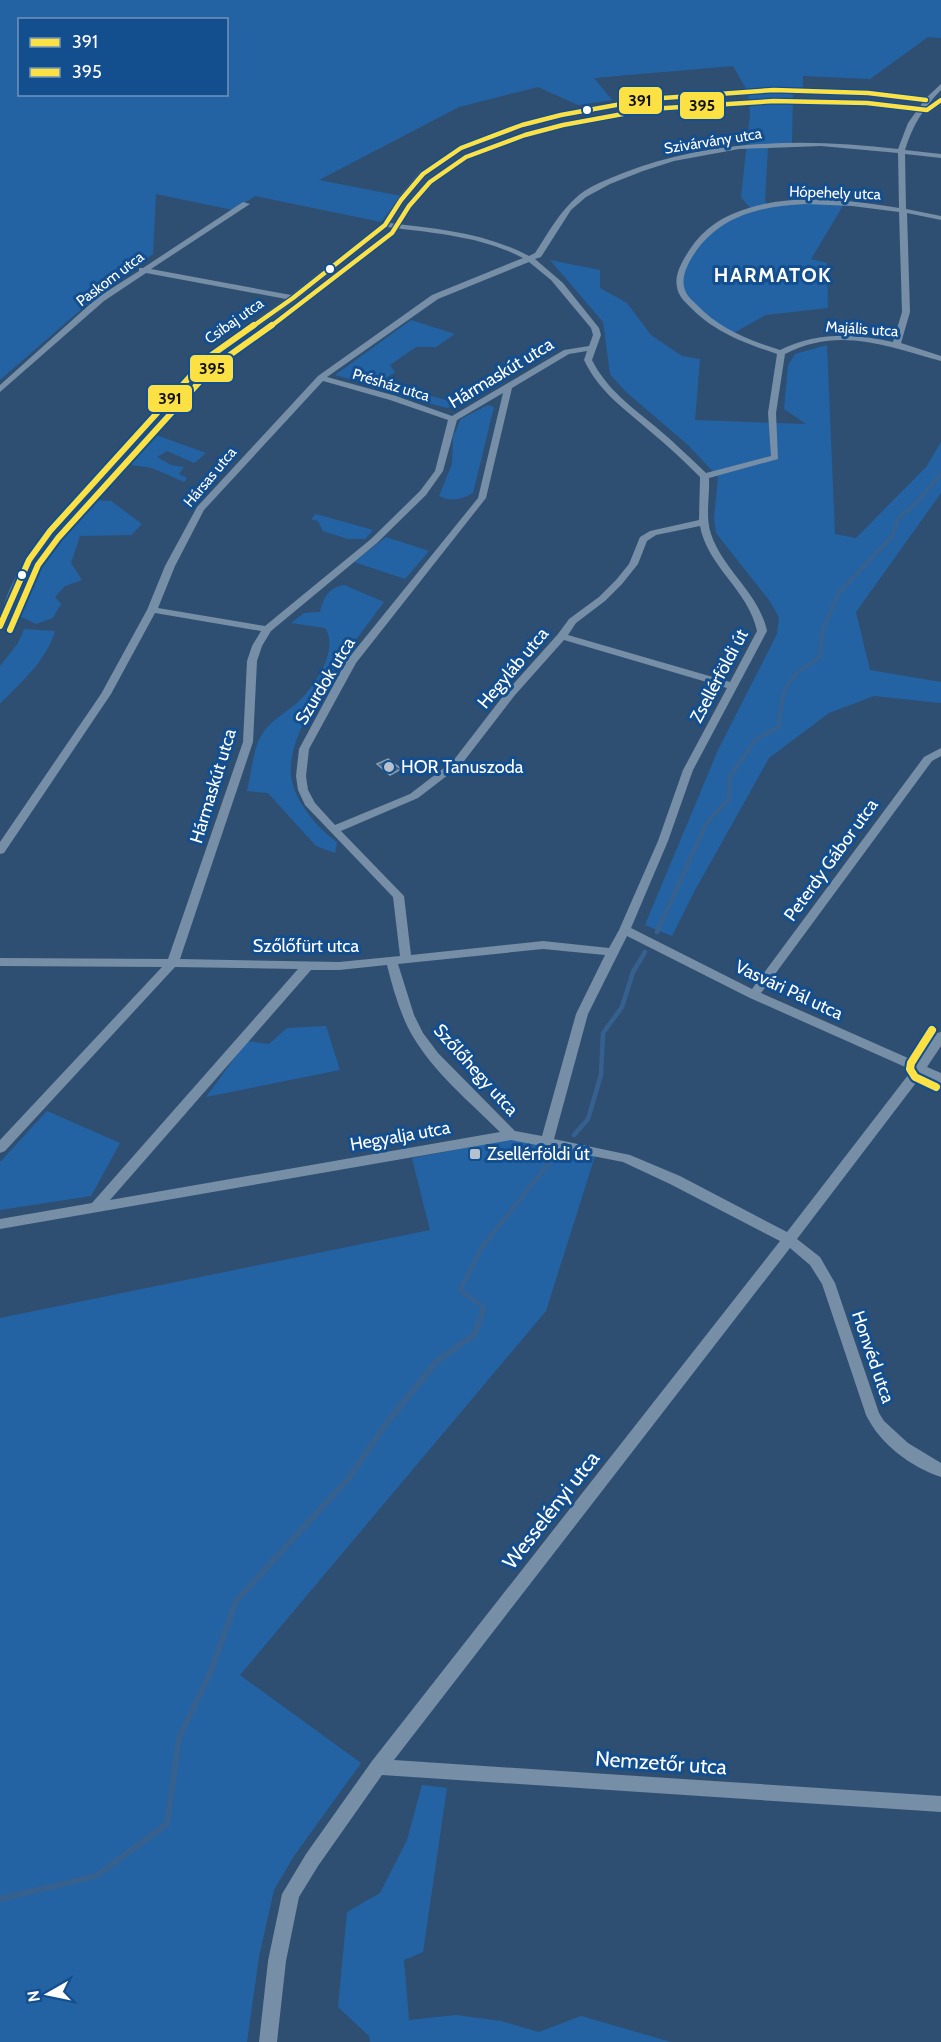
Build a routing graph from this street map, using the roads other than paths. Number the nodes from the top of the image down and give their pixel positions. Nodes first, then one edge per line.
1 (941, 86) edge
2 (926, 100) junction
3 (901, 150) junction
4 (941, 156) edge
5 (246, 204) dead end
6 (903, 210) junction
7 (941, 219) edge
8 (385, 225) junction
9 (530, 258) junction
10 (142, 270) junction
11 (293, 298) junction
12 (897, 343) junction
13 (592, 348) junction
14 (781, 353) junction
15 (941, 359) edge
16 (321, 378) junction
17 (508, 388) junction
18 (0, 389) edge
19 (453, 419) junction
20 (704, 476) junction
21 (704, 522) junction
22 (152, 610) junction
23 (4, 611) edge
24 (0, 626) edge
25 (267, 629) junction
26 (562, 636) junction
27 (731, 686) junction
28 (941, 751) edge
29 (335, 829) junction
30 (0, 850) edge
31 (625, 930) junction
32 (612, 952) junction
33 (406, 959) junction
34 (0, 962) edge
35 (392, 962) junction
36 (173, 963) junction
37 (308, 965) junction
38 (754, 995) junction
39 (941, 1036) edge
40 (920, 1068) junction
41 (941, 1078) edge
42 (511, 1135) junction
43 (547, 1141) junction
44 (0, 1149) edge
45 (96, 1206) junction
46 (0, 1224) edge
47 (788, 1239) junction
48 (941, 1471) edge
49 (378, 1767) junction
50 (941, 1804) edge
51 (268, 2042) edge

1 - 2 street
2 - 3 street
2 - 8 street, Csibaj utca
3 - 4 street, Szivárvány utca
3 - 6 street
3 - 9 street, Szivárvány utca
5 - 10 street, Paskom utca
6 - 7 street, Hópehely utca
6 - 12 street
6 - 14 street, Hópehely utca
8 - 9 street
8 - 11 street, Csibaj utca
9 - 13 street
9 - 16 street, Hársas utca
10 - 11 street, Csibaj utca
10 - 18 street, Paskom utca
11 - 23 street, Csibaj utca
12 - 14 street, Majális utca
12 - 15 street, Majális utca
13 - 17 street, Hármaskút utca
13 - 20 street
14 - 20 street
16 - 19 street, Présház utca
16 - 22 street, Hársas utca
17 - 19 street, Hármaskút utca
17 - 29 street, Szurdok utca
19 - 25 street, Hármaskút utca
20 - 21 street, Zsellérföldi út
21 - 26 street, Hegyláb utca
21 - 27 street, Zsellérföldi út
22 - 25 street
22 - 30 street, Hársas utca
23 - 24 street, Csibaj utca
25 - 36 street, Hármaskút utca
26 - 27 street
26 - 29 street, Hegyláb utca
27 - 31 street, Zsellérföldi út
28 - 38 street, Peterdy Gábor utca
29 - 33 street, Szurdok utca
31 - 32 street, Zsellérföldi út
31 - 38 street, Vasvári Pál utca
32 - 33 street, Szőlőfürt utca
32 - 43 street, Zsellérföldi út
33 - 35 street, Szőlőfürt utca
34 - 36 street, Szőlőfürt utca
35 - 37 street, Szőlőfürt utca
35 - 42 street, Szőlőhegy utca
36 - 37 street, Szőlőfürt utca
36 - 44 street, Hármaskút utca
37 - 45 street
38 - 40 street, Vasvári Pál utca
39 - 40 street, Wesselényi utca
40 - 41 street, Vasvári Pál utca
40 - 47 street, Wesselényi utca
42 - 43 street, Hegyalja utca
42 - 45 street, Hegyalja utca
43 - 47 street, Hegyalja utca
45 - 46 street, Hegyalja utca
47 - 48 street, Honvéd utca
47 - 49 street, Wesselényi utca
49 - 50 street, Nemzetőr utca
49 - 51 street, Wesselényi utca

